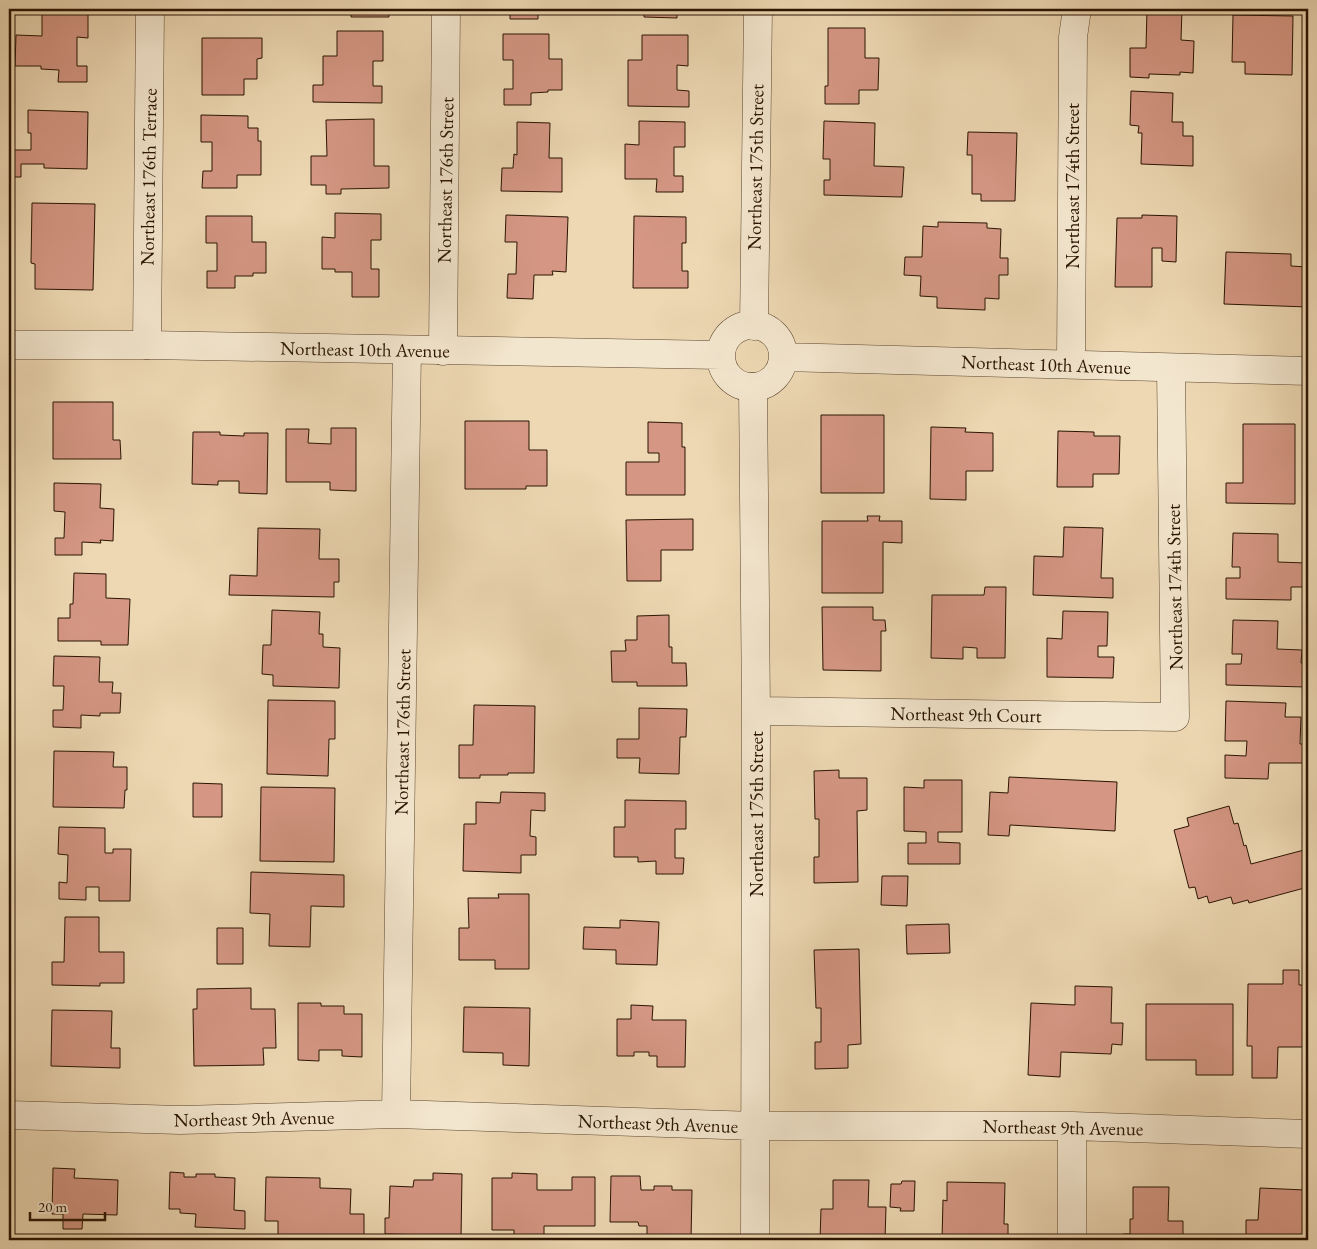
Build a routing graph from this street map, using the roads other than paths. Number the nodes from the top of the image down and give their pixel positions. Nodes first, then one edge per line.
1 (150, 9) edge
2 (446, 9) edge
3 (758, 9) edge
4 (1077, 9) edge
5 (754, 326) junction
6 (9, 345) edge
7 (147, 345) junction
8 (407, 350) junction
9 (443, 351) junction
10 (722, 356) junction
11 (783, 357) junction
12 (1071, 364) junction
13 (1171, 368) junction
14 (1308, 371) edge
15 (753, 387) junction
16 (756, 711) junction
17 (1175, 717) joint
18 (396, 1114) junction
19 (9, 1115) edge
20 (755, 1126) junction
21 (1072, 1126) junction
22 (1308, 1134) edge
23 (755, 1240) edge
24 (1072, 1240) edge

1 - 7 street, Northeast 176th Terrace
2 - 9 street, Northeast 176th Street
3 - 5 street, Northeast 175th Street
4 - 12 street, Northeast 174th Street
5 - 10 street
5 - 11 street
6 - 7 street, Northeast 10th Avenue
7 - 8 street, Northeast 10th Avenue
8 - 9 street, Northeast 10th Avenue
8 - 18 street, Northeast 176th Street
9 - 10 street, Northeast 10th Avenue
10 - 15 street
11 - 12 street, Northeast 10th Avenue
11 - 15 street
12 - 13 street, Northeast 10th Avenue
13 - 14 street, Northeast 10th Avenue
13 - 17 street, Northeast 174th Street
15 - 16 street, Northeast 175th Street
16 - 17 street, Northeast 9th Court
16 - 20 street, Northeast 175th Street
18 - 19 street, Northeast 9th Avenue
18 - 20 street, Northeast 9th Avenue
20 - 21 street, Northeast 9th Avenue
20 - 23 street, Northeast 175th Street
21 - 22 street, Northeast 9th Avenue
21 - 24 street

